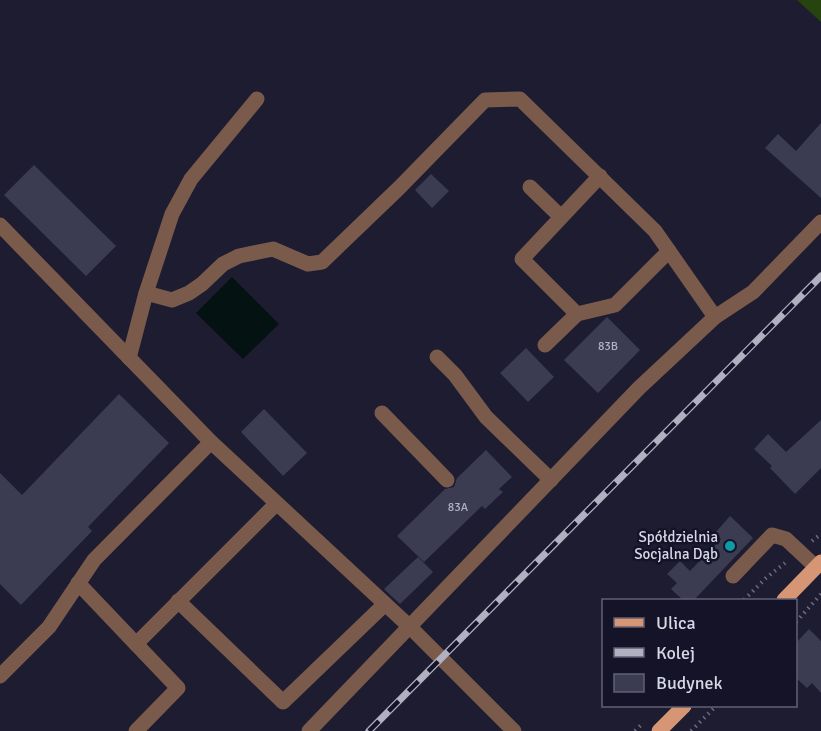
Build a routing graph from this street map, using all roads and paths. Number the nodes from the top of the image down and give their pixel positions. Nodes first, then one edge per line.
1 (257, 99) dead end
2 (600, 176) junction
3 (530, 187) dead end
4 (561, 217) junction
5 (821, 222) edge
6 (0, 225) edge
7 (669, 251) junction
8 (146, 293) junction
9 (577, 314) junction
10 (715, 317) junction
11 (545, 345) dead end
12 (437, 357) dead end
13 (129, 358) junction
14 (382, 413) dead end
15 (211, 442) junction
16 (447, 480) dead end
17 (550, 480) junction
18 (276, 504) junction
19 (821, 534) edge
20 (799, 551) junction
21 (818, 565) edge
22 (733, 576) dead end
23 (78, 584) junction
24 (821, 594) edge
25 (745, 599) edge
26 (785, 599) edge
27 (178, 601) junction
28 (385, 604) junction
29 (797, 620) edge
30 (410, 627) junction
31 (136, 644) junction
32 (0, 676) edge
33 (682, 707) edge
34 (714, 707) edge
35 (136, 731) edge
36 (309, 731) edge
37 (514, 731) edge
38 (659, 731) edge
39 (691, 731) edge

1 - 8 lane
2 - 4 lane
2 - 7 lane
2 - 8 lane
3 - 4 lane
4 - 9 lane
5 - 10 lane
6 - 13 lane
7 - 9 lane
7 - 10 lane
8 - 13 lane
9 - 11 lane
10 - 17 lane
12 - 17 lane
13 - 15 lane
14 - 16 lane
15 - 18 lane
15 - 23 lane
17 - 30 lane
18 - 27 lane
18 - 28 lane
19 - 20 path
20 - 21 lane
20 - 22 lane
20 - 25 path
21 - 26 main road
23 - 31 lane
23 - 32 lane
24 - 29 path
27 - 28 lane
27 - 31 lane
28 - 30 lane
30 - 36 lane
30 - 37 lane
31 - 35 lane
33 - 38 main road
34 - 39 path

